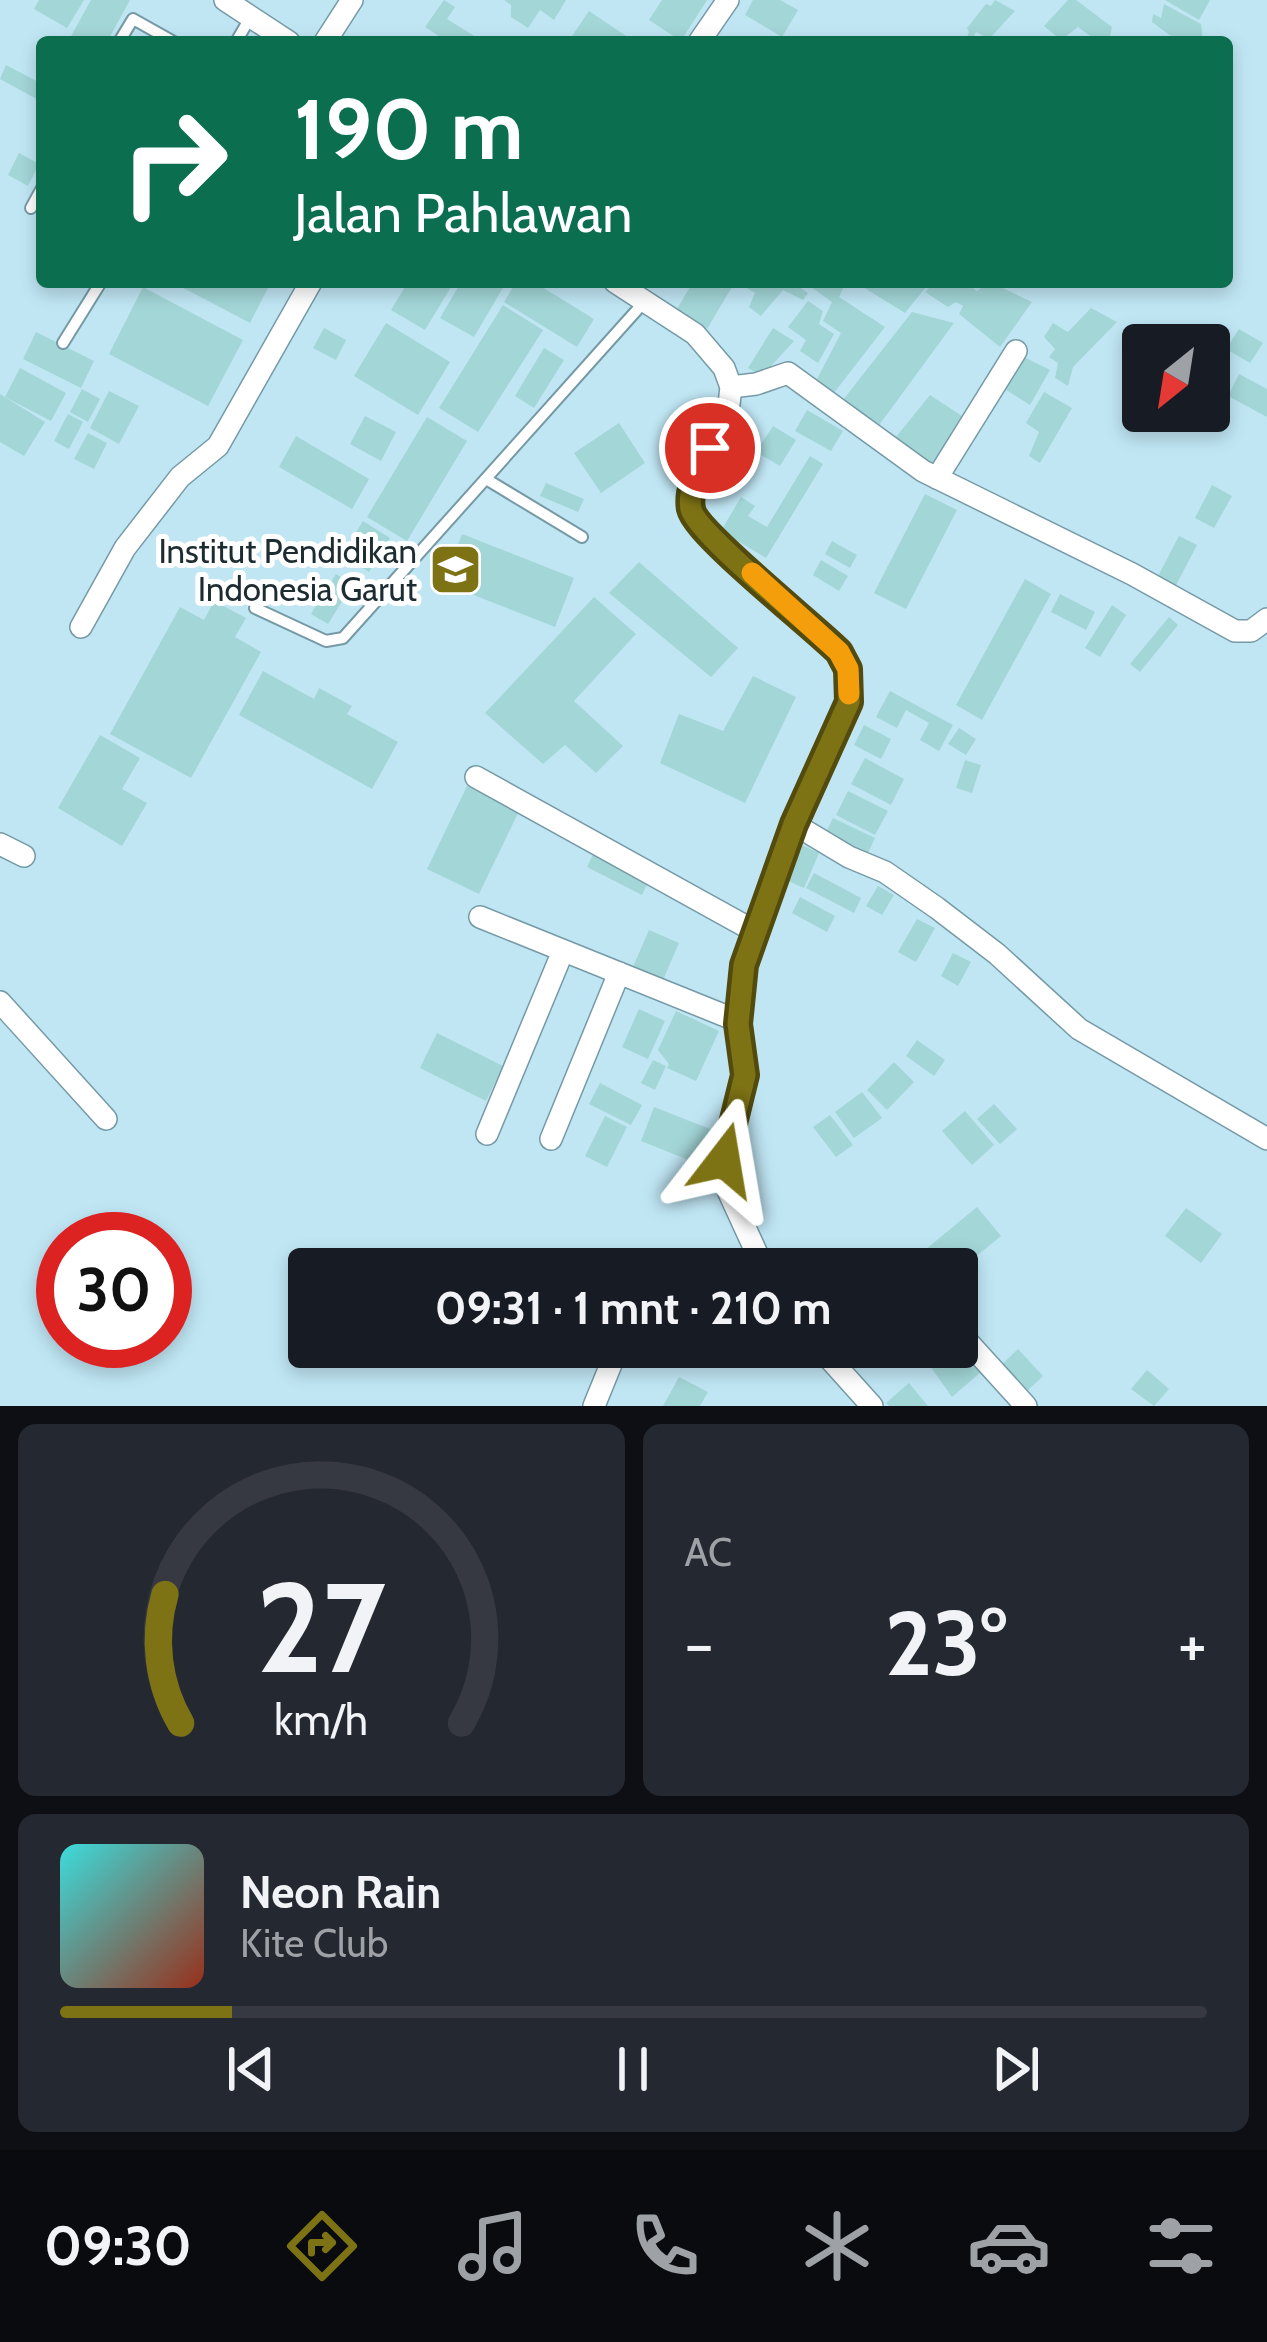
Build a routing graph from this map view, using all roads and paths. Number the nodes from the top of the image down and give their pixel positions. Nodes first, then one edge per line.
1 (224, 0) edge
2 (352, 0) edge
3 (728, 0) edge
4 (251, 15) junction
5 (122, 36) edge
6 (163, 36) edge
7 (239, 36) edge
8 (281, 36) edge
9 (329, 36) edge
10 (703, 36) edge
11 (36, 199) edge
12 (31, 208) dead end
13 (97, 288) edge
14 (308, 288) edge
15 (625, 288) edge
16 (646, 301) junction
17 (63, 343) dead end
18 (1016, 351) dead end
19 (731, 387) junction
20 (486, 478) junction
21 (937, 478) junction
22 (582, 537) dead end
23 (255, 608) dead end
24 (1267, 619) edge
25 (81, 627) dead end
26 (476, 777) dead end
27 (794, 824) junction
28 (0, 844) edge
29 (24, 856) dead end
30 (480, 917) dead end
31 (756, 932) junction
32 (563, 951) junction
33 (619, 973) junction
34 (0, 1002) edge
35 (738, 1021) junction
36 (106, 1119) dead end
37 (487, 1134) dead end
38 (551, 1138) dead end
39 (1267, 1139) edge
40 (754, 1248) edge
41 (978, 1353) edge
42 (609, 1368) edge
43 (837, 1368) edge
44 (594, 1406) edge
45 (872, 1406) edge
46 (1026, 1406) edge

1 - 4 street
2 - 9 street
3 - 10 street
4 - 7 lane
4 - 8 street
5 - 6 lane
11 - 12 lane
13 - 17 lane
14 - 25 street
15 - 16 street
16 - 19 street
16 - 20 lane
18 - 21 street
19 - 21 street
19 - 27 street
20 - 22 lane
20 - 23 lane
21 - 24 street
26 - 31 street
27 - 31 street
27 - 39 street
28 - 29 street
30 - 32 street
31 - 35 street
32 - 33 street
32 - 37 street
33 - 35 street
33 - 38 street
34 - 36 street
35 - 40 street
41 - 46 street
42 - 44 street
43 - 45 street

